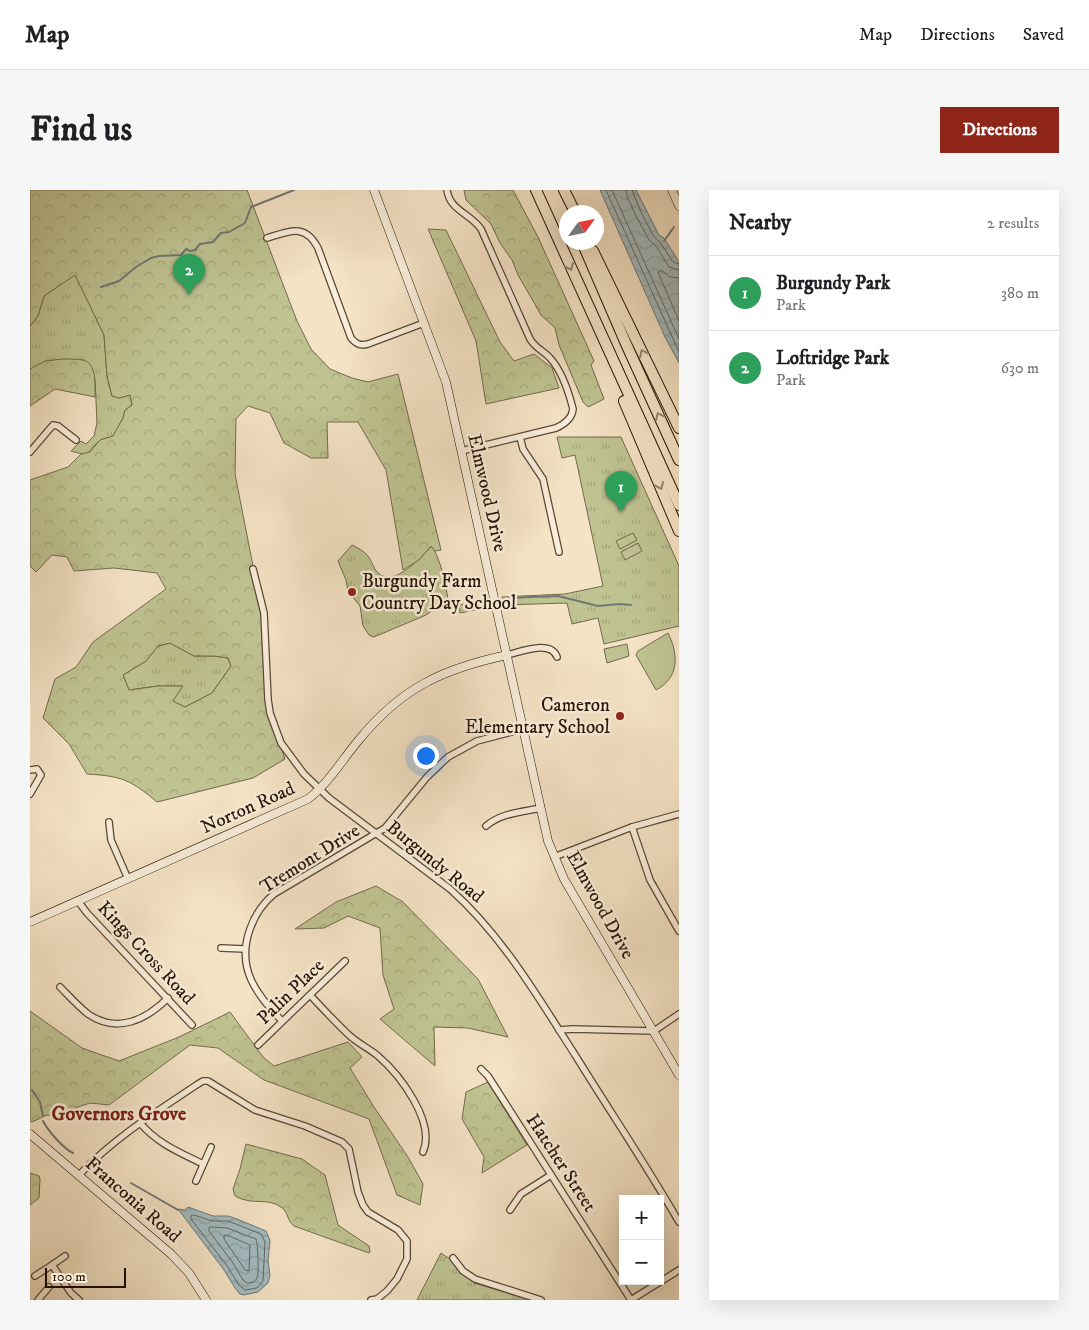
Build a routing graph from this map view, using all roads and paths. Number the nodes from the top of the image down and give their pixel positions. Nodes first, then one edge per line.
1 (374, 190) edge
2 (448, 190) edge
3 (536, 190) edge
4 (562, 190) edge
5 (672, 190) edge
6 (567, 205) edge
7 (571, 205) edge
8 (679, 206) edge
9 (310, 226) dead end
10 (307, 234) junction
11 (267, 238) dead end
12 (585, 250) edge
13 (593, 250) edge
14 (590, 311) junction
15 (424, 323) junction
16 (679, 428) edge
17 (520, 437) junction
18 (76, 440) dead end
19 (461, 451) junction
20 (30, 452) edge
21 (679, 460) edge
22 (679, 505) edge
23 (679, 531) edge
24 (559, 552) dead end
25 (253, 569) dead end
26 (507, 655) junction
27 (557, 657) dead end
28 (523, 728) junction
29 (30, 770) edge
30 (319, 789) junction
31 (30, 794) edge
32 (540, 808) junction
33 (679, 814) edge
34 (109, 822) dead end
35 (486, 826) dead end
36 (632, 828) junction
37 (377, 834) junction
38 (554, 857) junction
39 (128, 879) junction
40 (78, 901) junction
41 (30, 922) edge
42 (679, 930) edge
43 (221, 948) dead end
44 (245, 949) junction
45 (345, 961) dead end
46 (60, 987) dead end
47 (310, 995) junction
48 (168, 998) junction
49 (679, 1014) edge
50 (282, 1021) junction
51 (192, 1025) dead end
52 (559, 1030) junction
53 (654, 1031) junction
54 (258, 1045) dead end
55 (481, 1069) dead end
56 (679, 1075) edge
57 (140, 1123) junction
58 (30, 1134) edge
59 (212, 1147) dead end
60 (423, 1152) dead end
61 (203, 1164) junction
62 (79, 1175) junction
63 (551, 1175) junction
64 (196, 1181) dead end
65 (510, 1210) dead end
66 (679, 1222) edge
67 (65, 1256) dead end
68 (453, 1258) dead end
69 (52, 1265) junction
70 (679, 1270) edge
71 (35, 1276) dead end
72 (49, 1287) dead end
73 (38, 1300) edge
74 (79, 1300) edge
75 (206, 1300) edge
76 (375, 1300) edge
77 (542, 1300) edge
78 (631, 1300) edge

1 - 15 street, Elmwood Drive
2 - 17 street
3 -> 14 highway
4 - 6 highway
4 - 7 highway
5 - 8 street
9 - 10 street
10 - 11 street
10 - 15 street
21 -> 12 highway
16 -> 13 highway
14 - 22 highway
14 -> 23 highway
15 - 19 street, Elmwood Drive
17 - 19 street
17 - 24 street
18 - 20 street
19 - 26 street, Elmwood Drive
25 - 30 street, Burgundy Road
26 - 27 street, Norton Road
26 - 28 street, Elmwood Drive
26 - 30 street, Norton Road
28 - 32 street, Elmwood Drive
28 - 37 street, Tremont Drive
29 - 31 street
30 - 37 street, Burgundy Road
30 - 39 street, Norton Road
32 - 35 street
32 - 38 street, Elmwood Drive
33 - 36 street
34 - 39 street
36 - 38 street
36 - 42 street
37 - 44 street, Tremont Drive
37 - 52 street, Burgundy Road
38 - 53 street, Elmwood Drive
39 - 40 street, Norton Road
40 - 41 street, Norton Road
40 - 48 street, Kings Cross Road
43 - 44 street
44 - 50 street, Tremont Drive
45 - 47 street, Palin Place
46 - 48 street
47 - 50 street, Palin Place
47 - 60 street
48 - 51 street, Kings Cross Road
49 - 53 street
50 - 54 street, Palin Place
52 - 53 street
52 - 66 street, Burgundy Road
53 - 56 street, Elmwood Drive
55 - 63 street, Hatcher Street
57 - 61 street
57 - 62 street
57 - 76 street
58 - 62 street, Franconia Road
59 - 61 street
61 - 64 street
62 - 75 street, Franconia Road
63 - 65 street
63 - 78 street, Hatcher Street
67 - 69 street
68 - 77 street
69 - 71 street
69 - 74 street
70 - 78 street
72 - 73 street

